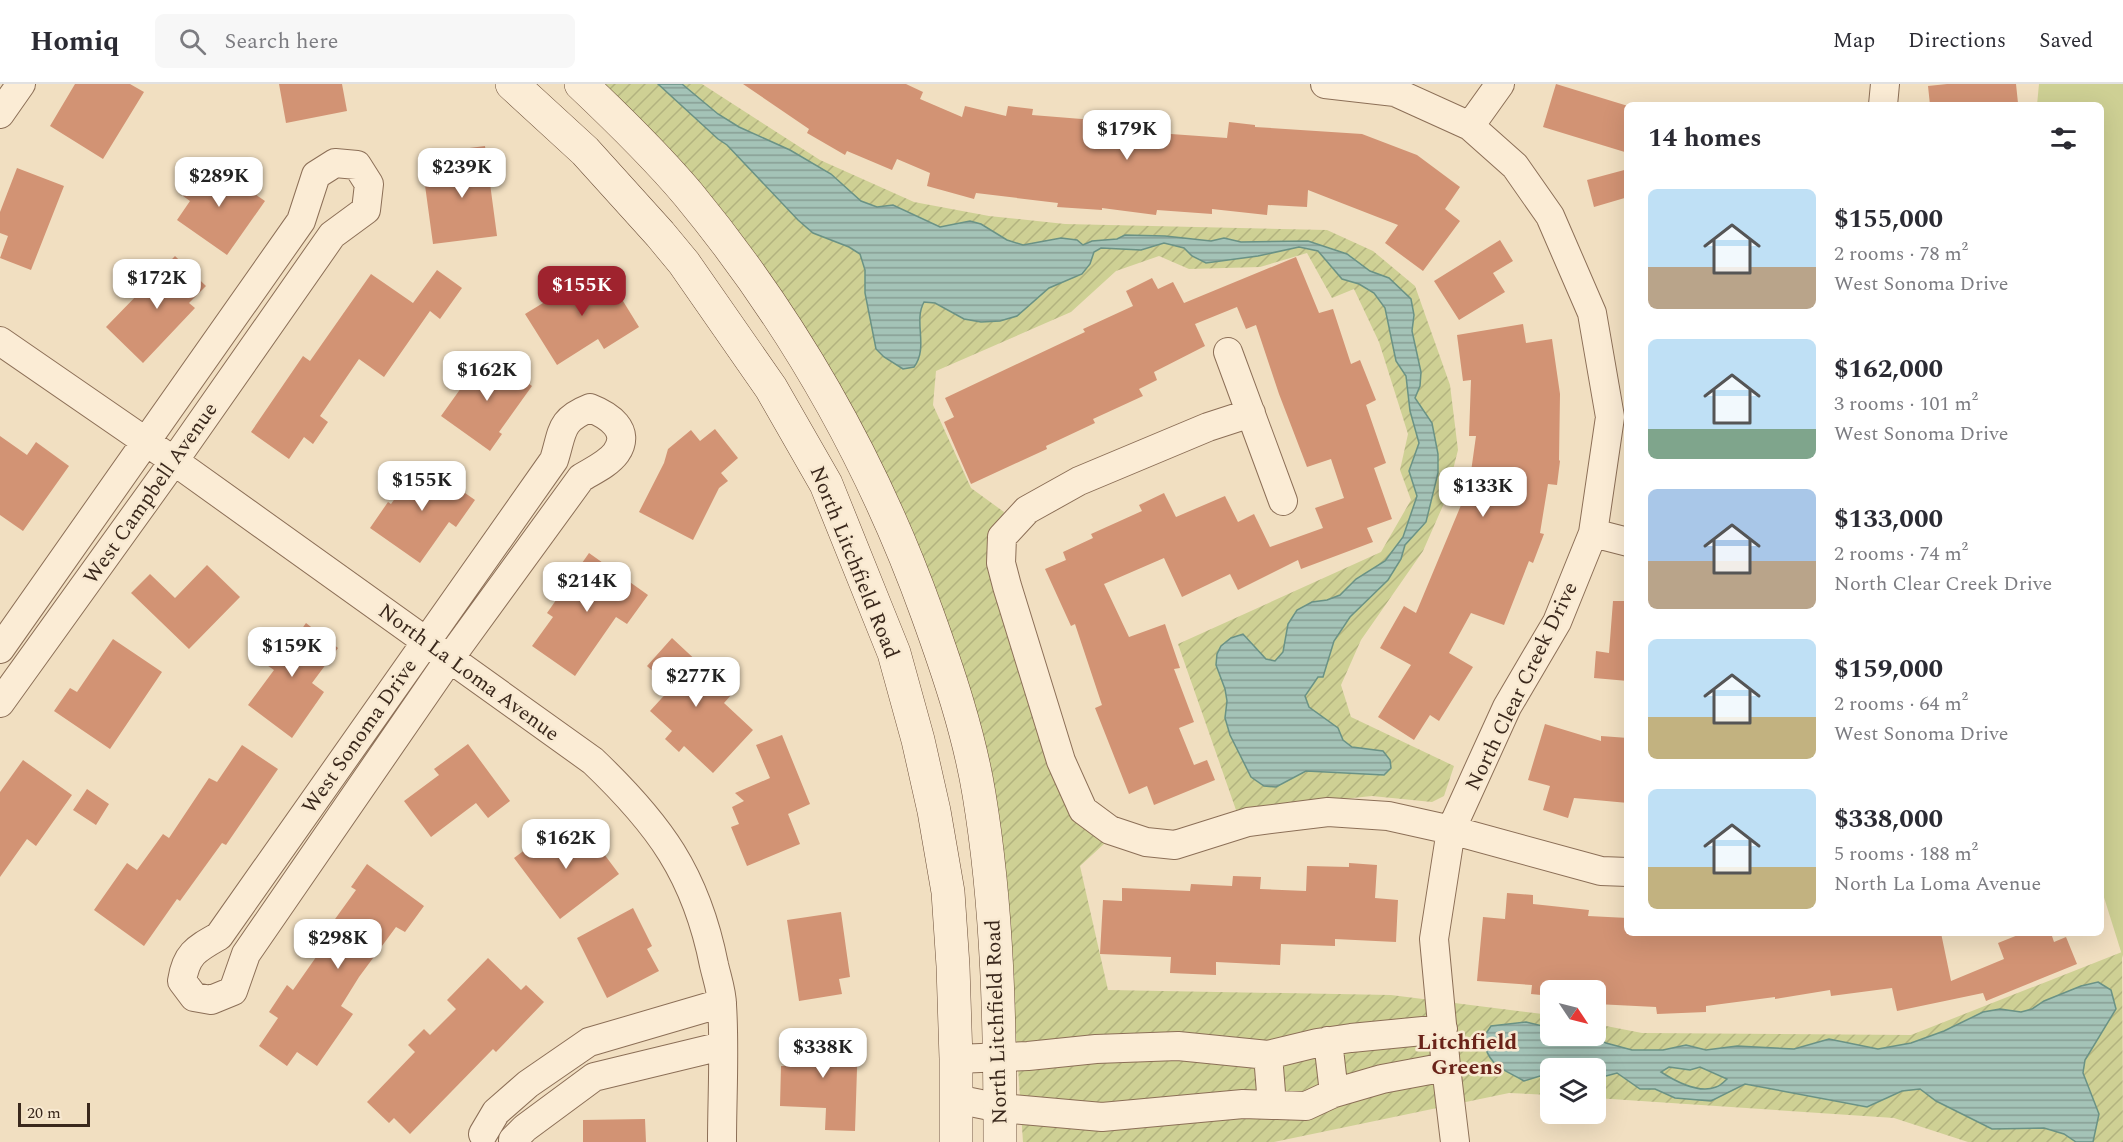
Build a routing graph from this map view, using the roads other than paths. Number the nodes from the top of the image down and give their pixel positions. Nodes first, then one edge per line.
1 (21, 84) edge
2 (512, 84) edge
3 (581, 84) edge
4 (1325, 84) edge
5 (1500, 84) edge
6 (1885, 84) edge
7 (1883, 102) edge
8 (0, 114) edge
9 (1470, 126) junction
10 (246, 299) junction
11 (274, 318) junction
12 (0, 341) edge
13 (1228, 352) dead end
14 (1251, 413) junction
15 (144, 442) junction
16 (174, 461) junction
17 (1283, 501) dead end
18 (523, 503) junction
19 (550, 522) junction
20 (1593, 533) junction
21 (1624, 541) edge
22 (425, 641) junction
23 (0, 649) edge
24 (450, 658) junction
25 (26, 668) junction
26 (0, 703) edge
27 (298, 823) junction
28 (1451, 830) junction
29 (325, 840) junction
30 (1624, 872) edge
31 (722, 1004) junction
32 (1443, 1029) junction
33 (1328, 1041) junction
34 (722, 1046) junction
35 (579, 1048) junction
36 (1268, 1055) junction
37 (998, 1057) junction
38 (956, 1059) junction
39 (1446, 1067) junction
40 (594, 1077) junction
41 (1334, 1093) junction
42 (956, 1099) junction
43 (1272, 1105) junction
44 (1000, 1108) junction
45 (476, 1138) edge
46 (514, 1141) edge
47 (722, 1142) edge
48 (956, 1142) edge
49 (1000, 1142) edge
50 (1455, 1142) edge

1 - 8 street
2 - 38 main road, North Litchfield Road
3 - 37 main road, North Litchfield Road
4 - 9 street, North Clear Creek Drive
5 - 9 street
6 - 7 street
9 - 20 street, North Clear Creek Drive
10 - 11 street
10 - 11 street, West Campbell Avenue
10 - 15 street, West Campbell Avenue
11 - 16 street, West Campbell Avenue
12 - 15 street, North La Loma Avenue
13 - 14 street
14 - 17 street
14 - 28 street
15 - 16 street, North La Loma Avenue
15 - 23 street, West Campbell Avenue
16 - 22 street, North La Loma Avenue
16 - 25 street, West Campbell Avenue
18 - 19 street
18 - 19 street, West Sonoma Drive
18 - 22 street, West Sonoma Drive
19 - 24 street, West Sonoma Drive
20 - 21 street
20 - 28 street, North Clear Creek Drive
22 - 24 street, North La Loma Avenue
22 - 27 street, West Sonoma Drive
23 - 25 street, West Campbell Avenue
24 - 29 street, West Sonoma Drive
24 - 31 street, North La Loma Avenue
25 - 26 street, West Campbell Avenue
27 - 29 street, West Sonoma Drive
27 - 29 street, West Sonoma Drive
28 - 30 street
28 - 32 street, North Clear Creek Drive
31 - 34 street, North La Loma Avenue
31 - 35 street
32 - 33 street
32 - 39 street, North Clear Creek Drive
33 - 36 street
33 - 41 street
34 - 40 street
34 - 47 street, North La Loma Avenue
35 - 40 street
35 - 45 street
36 - 37 street
36 - 43 street
37 - 38 street
37 - 44 main road, North Litchfield Road
38 - 42 main road, North Litchfield Road
39 - 41 street
39 - 50 street, North Clear Creek Drive
40 - 46 street
41 - 43 street
42 - 44 street
42 - 48 main road, North Litchfield Road
43 - 44 street
44 - 49 main road, North Litchfield Road
45 - 46 street

